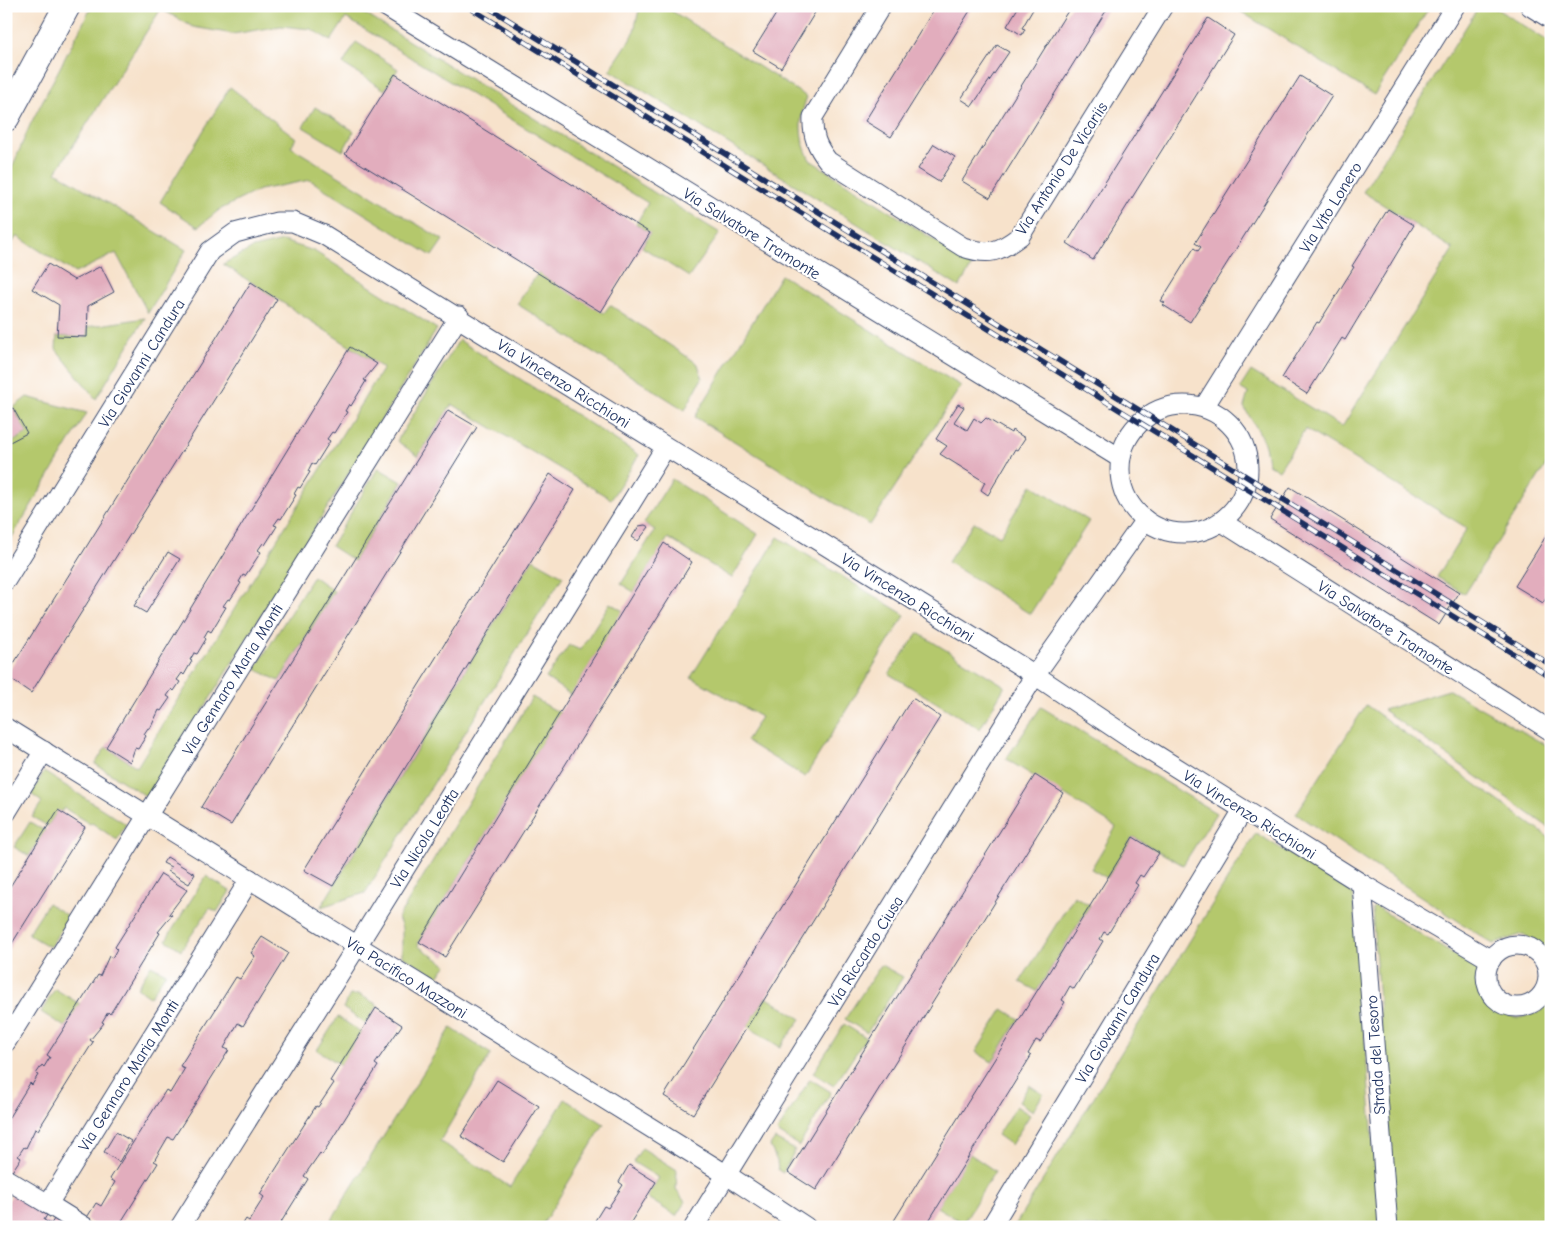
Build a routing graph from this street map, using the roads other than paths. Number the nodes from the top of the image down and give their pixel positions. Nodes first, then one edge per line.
1 (67, 6) edge
2 (385, 6) edge
3 (881, 6) edge
4 (1163, 6) edge
5 (1455, 6) edge
6 (1530, 6) edge
7 (1551, 19) edge
8 (6, 118) edge
9 (324, 235) joint
10 (458, 316) junction
11 (1204, 408) junction
12 (665, 448) junction
13 (1120, 458) junction
14 (1145, 520) junction
15 (1222, 522) junction
16 (6, 580) edge
17 (1035, 675) junction
18 (6, 728) edge
19 (1551, 730) edge
20 (44, 751) junction
21 (1243, 810) junction
22 (6, 813) edge
23 (147, 816) junction
24 (250, 879) junction
25 (1362, 884) junction
26 (357, 946) junction
27 (1491, 960) dead end
28 (6, 1042) edge
29 (727, 1175) junction
30 (6, 1179) edge
31 (48, 1204) junction
32 (85, 1227) edge
33 (180, 1227) edge
34 (694, 1227) edge
35 (806, 1227) edge
36 (991, 1227) edge
37 (1388, 1227) edge

1 - 8 main road
2 - 13 street, Via Salvatore Tramonte
3 - 4 street, Via Antonio De Vicariis
5 - 11 street, Via Vito Lonero
6 - 7 street
9 - 10 street, Via Vincenzo Ricchioni
9 - 16 street, Via Giovanni Candura
10 - 12 street, Via Vincenzo Ricchioni
10 - 23 street, Via Gennaro Maria Monti
11 - 13 street
11 - 15 street
12 - 17 street, Via Vincenzo Ricchioni
12 - 26 street, Via Nicola Leotta
13 - 14 street
14 - 15 street
14 - 17 street, Via Riccardo Ciusa
15 - 19 street, Via Salvatore Tramonte
17 - 21 street, Via Vincenzo Ricchioni
17 - 29 street, Via Riccardo Ciusa
18 - 20 street, Via Pacifico Mazzoni
20 - 22 street
20 - 23 street, Via Pacifico Mazzoni
21 - 25 street, Via Vincenzo Ricchioni
21 - 36 street, Via Giovanni Candura
23 - 24 street, Via Pacifico Mazzoni
23 - 28 street, Via Gennaro Maria Monti
24 - 26 street, Via Pacifico Mazzoni
24 - 31 street, Via Gennaro Maria Monti
25 - 27 street, Via Vincenzo Ricchioni
25 - 37 street, Strada del Tesoro
26 - 29 street, Via Pacifico Mazzoni
26 - 33 street, Via Nicola Leotta
29 - 34 street, Via Riccardo Ciusa
29 - 35 street, Via Pacifico Mazzoni
30 - 31 street
31 - 32 street

